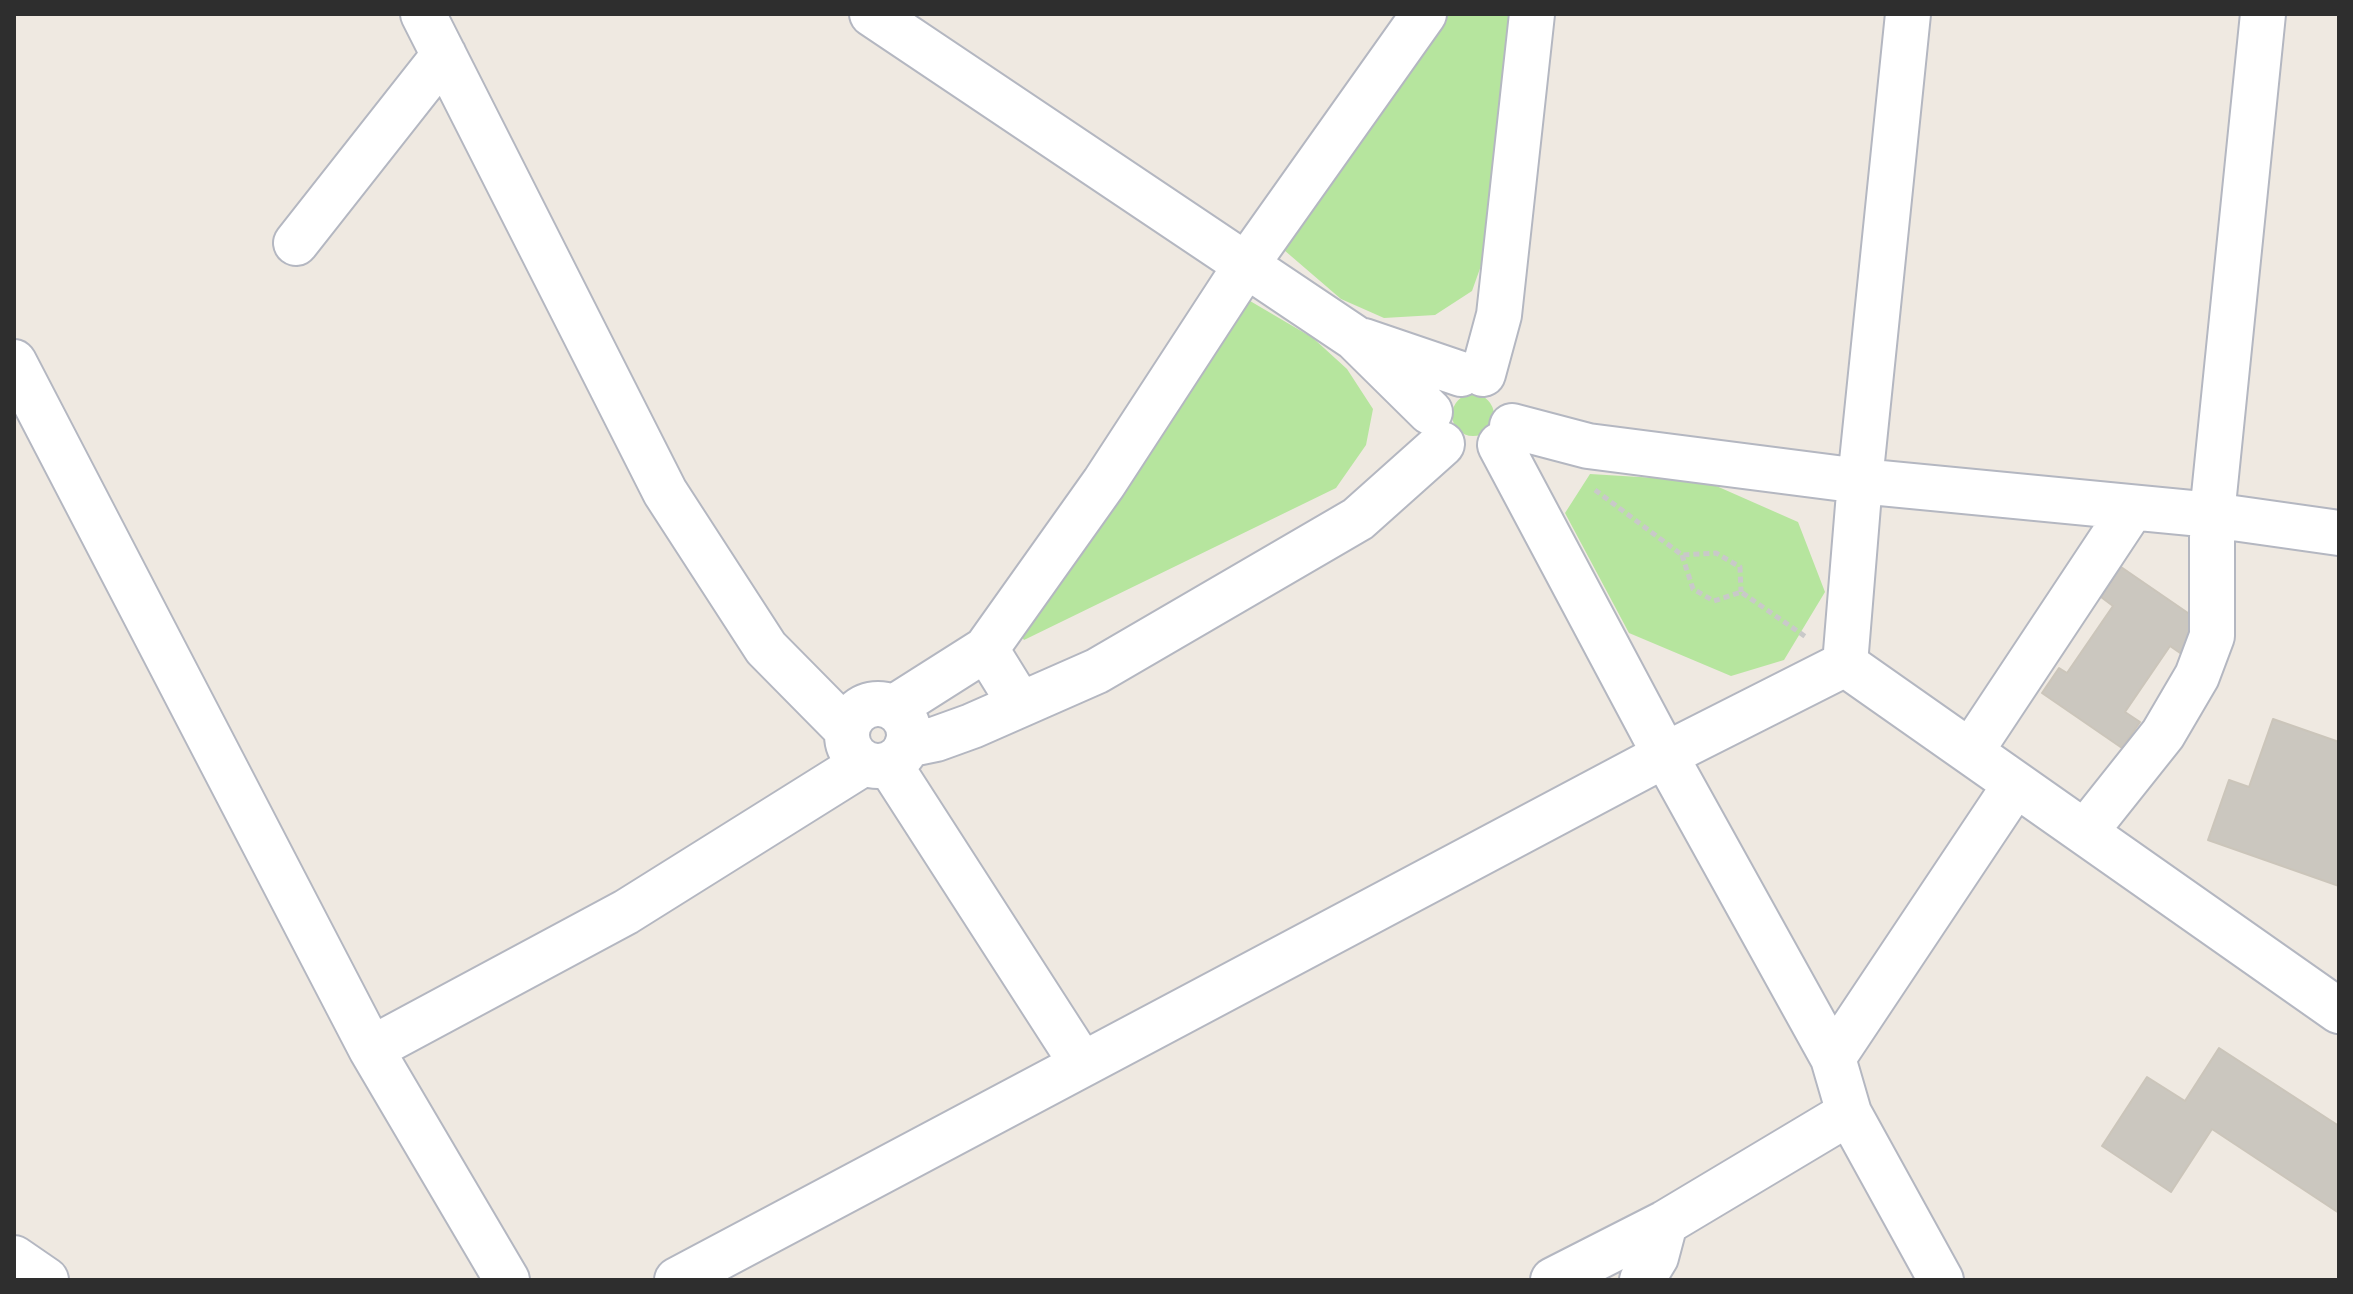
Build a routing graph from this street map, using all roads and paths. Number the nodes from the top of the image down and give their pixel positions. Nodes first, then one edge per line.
1 (423, 14) edge
2 (872, 14) edge
3 (1424, 14) edge
4 (1532, 14) edge
5 (1908, 14) edge
6 (2263, 14) edge
7 (444, 55) junction
8 (296, 243) dead end
9 (1246, 265) junction
10 (1355, 338) junction
11 (14, 362) edge
12 (1472, 374) junction
13 (1436, 428) junction
14 (1506, 436) junction
15 (1860, 481) junction
16 (1585, 482) dead end
17 (2132, 508) junction
18 (2212, 515) junction
19 (2339, 533) edge
20 (1682, 555) junction
21 (1741, 592) junction
22 (986, 649) junction
23 (1845, 664) junction
24 (1020, 704) junction
25 (880, 742) junction
26 (1971, 751) junction
27 (1665, 755) junction
28 (2015, 785) junction
29 (2085, 832) junction
30 (2339, 1011) edge
31 (371, 1049) junction
32 (1833, 1058) junction
33 (1082, 1064) junction
34 (1849, 1113) junction
35 (1665, 1223) junction
36 (14, 1258) edge
37 (1927, 1270) edge
38 (46, 1280) edge
39 (507, 1280) edge
40 (677, 1280) edge
41 (1553, 1280) edge
42 (1642, 1280) edge

1 - 7 street
2 - 9 street
3 - 9 street
4 - 12 street
5 - 15 street
6 - 18 street
7 - 8 street
7 - 25 street
9 - 10 street
9 - 22 street
10 - 12 street
10 - 13 street
11 - 31 street
12 - 13 street
12 - 14 street
13 - 14 street
13 - 24 street
14 - 15 street
14 - 27 street
15 - 17 street
15 - 23 street
16 - 20 path
17 - 18 street
17 - 26 street
18 - 19 street
18 - 29 street
20 - 21 path
20 - 21 path
21 - 23 path
22 - 24 street
22 - 25 street
23 - 26 street
23 - 27 street
24 - 25 street
25 - 31 street
25 - 33 street
26 - 28 street
27 - 32 street
27 - 33 street
28 - 29 street
28 - 32 street
29 - 30 street
31 - 39 street
32 - 34 street
33 - 40 street
34 - 35 street
34 - 37 street
35 - 41 street
35 - 42 street
36 - 38 street

